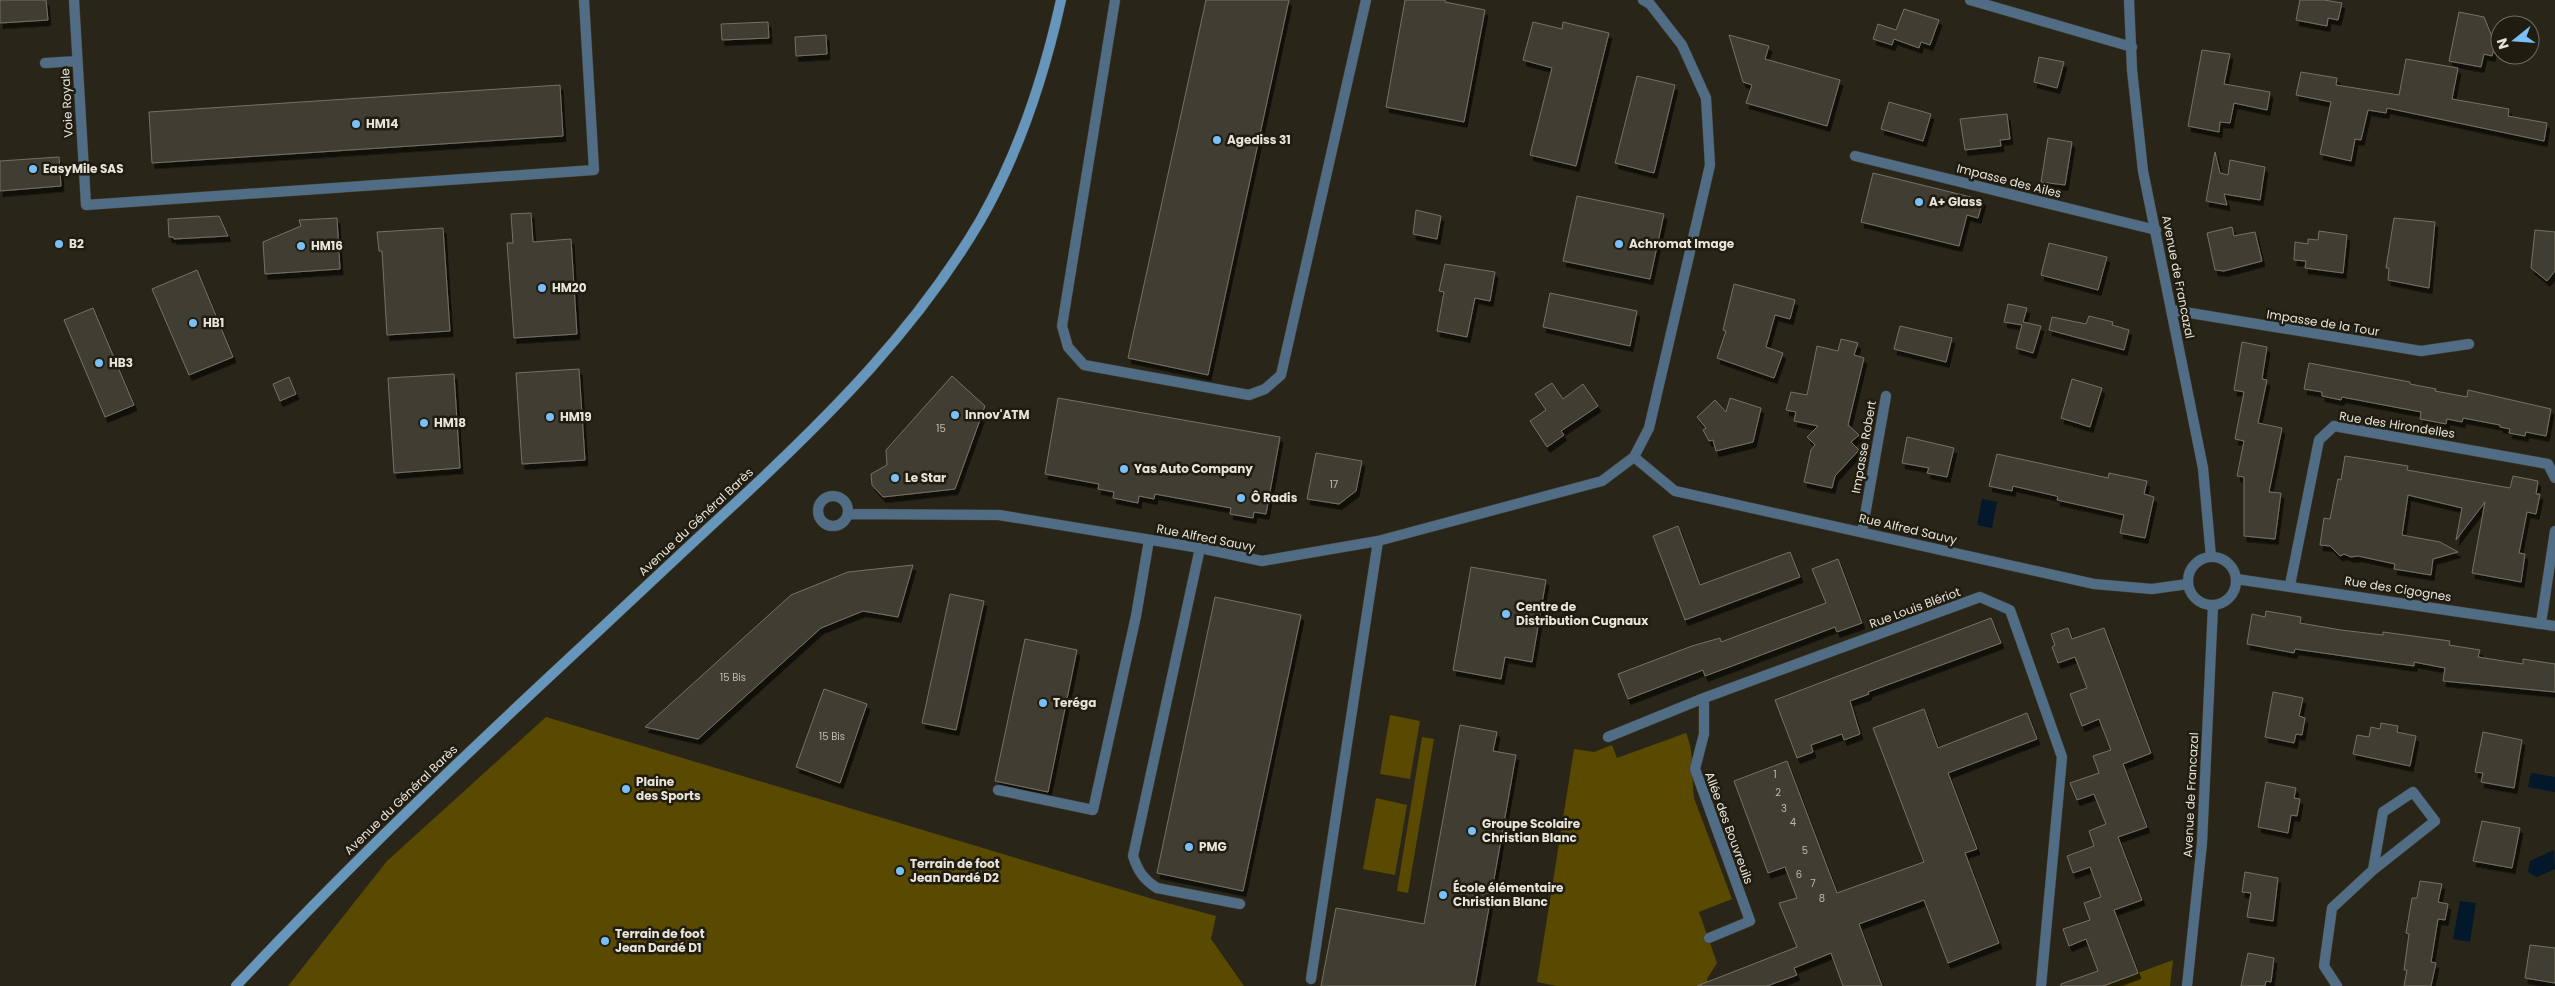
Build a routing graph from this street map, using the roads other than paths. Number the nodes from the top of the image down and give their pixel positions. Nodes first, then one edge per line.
1 (74, 0) edge
2 (584, 0) edge
3 (1061, 0) edge
4 (1115, 0) edge
5 (1366, 0) edge
6 (1970, 0) edge
7 (2129, 0) edge
8 (1648, 1) edge
9 (2132, 47) junction
10 (77, 60) junction
11 (45, 63) dead end
12 (1855, 156) dead end
13 (2156, 230) junction
14 (2172, 310) junction
15 (2469, 344) dead end
16 (1886, 396) dead end
17 (1634, 457) junction
18 (2555, 478) edge
19 (848, 514) dead end
20 (2555, 531) edge
21 (1862, 532) junction
22 (1149, 540) junction
23 (1378, 541) junction
24 (1200, 548) junction
25 (2211, 557) junction
26 (2236, 579) junction
27 (2188, 584) junction
28 (2290, 585) junction
29 (2213, 606) junction
30 (2541, 623) junction
31 (2555, 626) edge
32 (1704, 698) junction
33 (1608, 737) dead end
34 (998, 790) dead end
35 (2373, 870) junction
36 (1240, 904) dead end
37 (1709, 938) dead end
38 (1311, 979) dead end
39 (236, 986) edge
40 (2041, 986) edge
41 (2187, 986) edge
42 (2337, 986) edge

1 - 10 street, Voie Royale
2 - 10 street, Voie Royale
3 - 39 main road, Avenue du Général Barès
4 - 5 street
6 - 9 street
7 - 9 street, Avenue de Francazal
8 - 17 street, Rue Alfred Sauvy
9 - 13 street, Avenue de Francazal
10 - 11 street
12 - 13 street, Impasse des Ailes
13 - 14 street, Avenue de Francazal
14 - 15 street, Impasse de la Tour
14 - 25 street, Avenue de Francazal
16 - 21 street, Impasse Robert
17 - 21 street, Rue Alfred Sauvy
17 - 23 street, Rue Alfred Sauvy
18 - 28 street, Rue des Hirondelles
19 - 22 street, Rue Alfred Sauvy
20 - 30 street
21 - 27 street, Rue Alfred Sauvy
22 - 24 street, Rue Alfred Sauvy
22 - 34 street
23 - 24 street, Rue Alfred Sauvy
23 - 38 street
24 - 36 street
25 - 26 street
25 - 27 street
26 - 28 street, Rue des Cigognes
26 - 29 street
27 - 29 street
28 - 30 street, Rue des Cigognes
29 - 41 street, Avenue de Francazal
30 - 31 street, Rue des Cigognes
32 - 33 street, Rue Louis Blériot
32 - 37 street, Allée des Bouvreuils
32 - 40 street, Rue Louis Blériot
35 - 35 street
35 - 42 street

